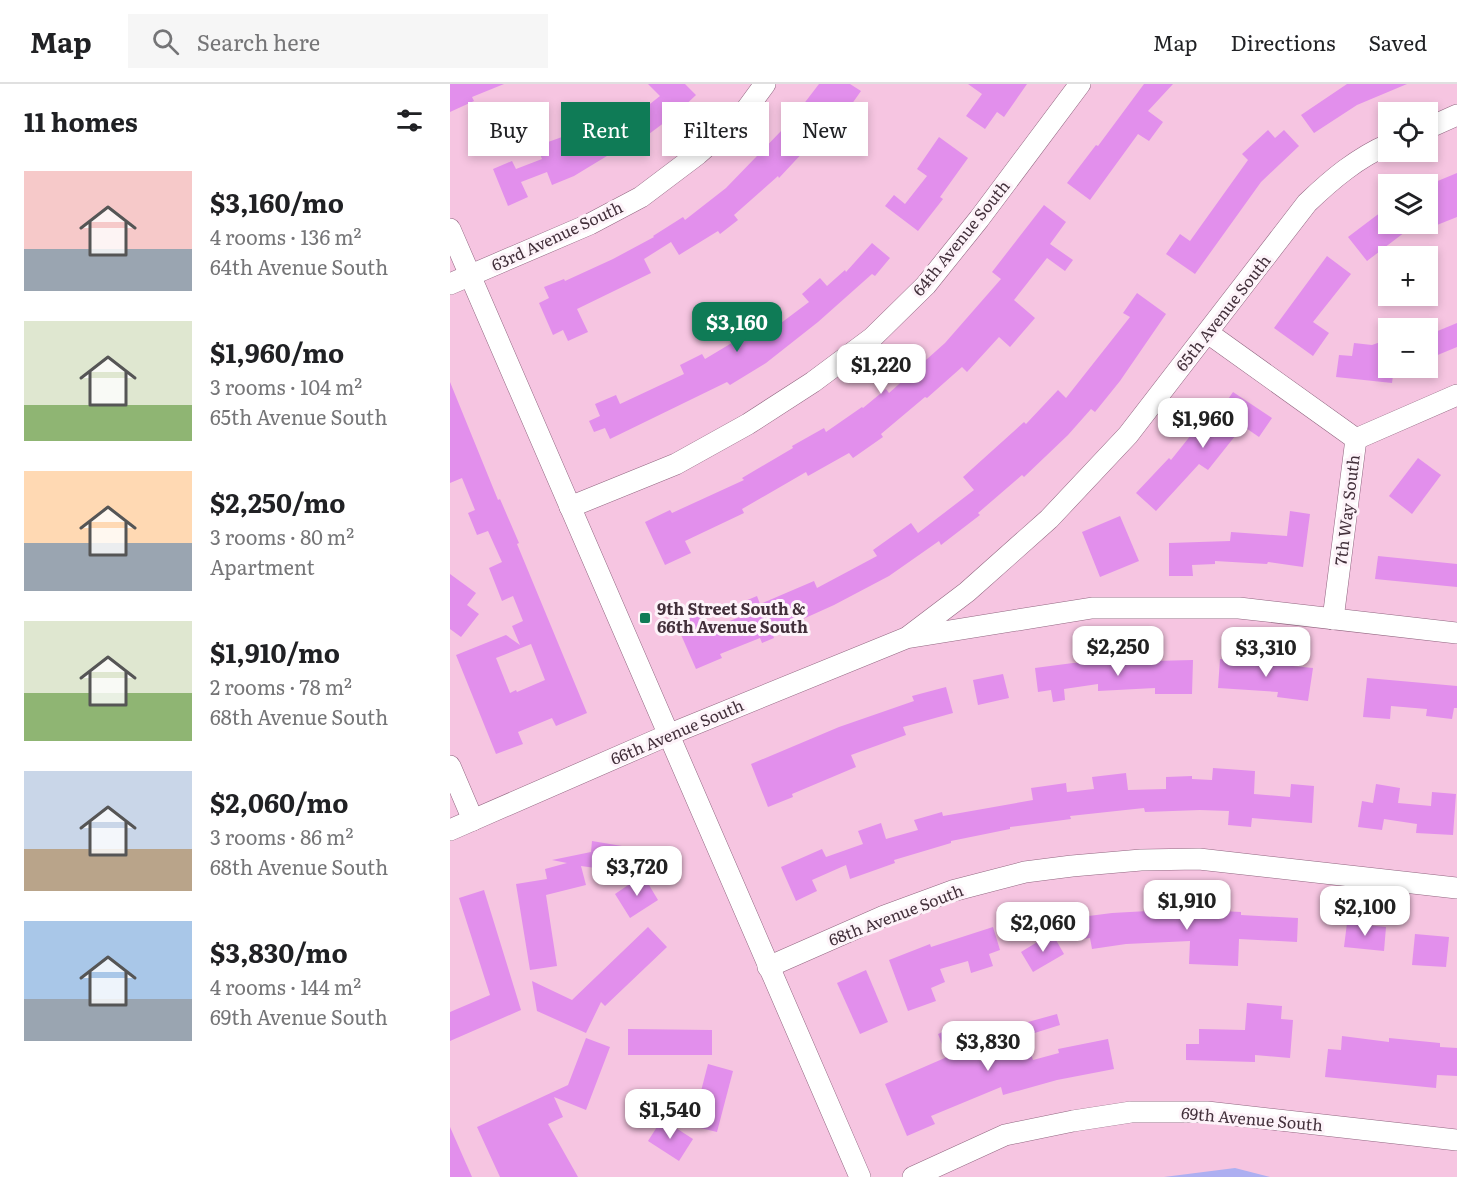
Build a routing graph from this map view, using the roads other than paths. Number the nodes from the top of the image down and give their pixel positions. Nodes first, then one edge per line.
1 (765, 84) edge
2 (1080, 84) edge
3 (1457, 115) edge
4 (1438, 124) edge
5 (1378, 149) edge
6 (450, 229) edge
7 (470, 276) junction
8 (450, 284) edge
9 (1208, 333) junction
10 (1457, 395) edge
11 (1356, 439) junction
12 (570, 507) junction
13 (1333, 619) junction
14 (1457, 633) edge
15 (906, 638) junction
16 (668, 735) junction
17 (450, 766) edge
18 (473, 820) junction
19 (450, 830) edge
20 (1457, 888) edge
21 (768, 967) junction
22 (1457, 1140) edge
23 (860, 1177) edge
24 (913, 1177) edge

1 - 7 street, 63rd Avenue South
2 - 12 street, 64th Avenue South
3 - 4 street
5 - 9 street, 65th Avenue South
6 - 7 street
7 - 8 street, 63rd Avenue South
7 - 12 street
9 - 11 street, 7th Way South
9 - 15 street, 65th Avenue South
10 - 11 street
11 - 13 street, 7th Way South
12 - 16 street
13 - 14 street
13 - 15 street
15 - 16 street, 66th Avenue South
16 - 18 street, 66th Avenue South
16 - 21 street
17 - 18 street
18 - 19 street, 66th Avenue South
20 - 21 street, 68th Avenue South
21 - 23 street
22 - 24 street, 69th Avenue South

